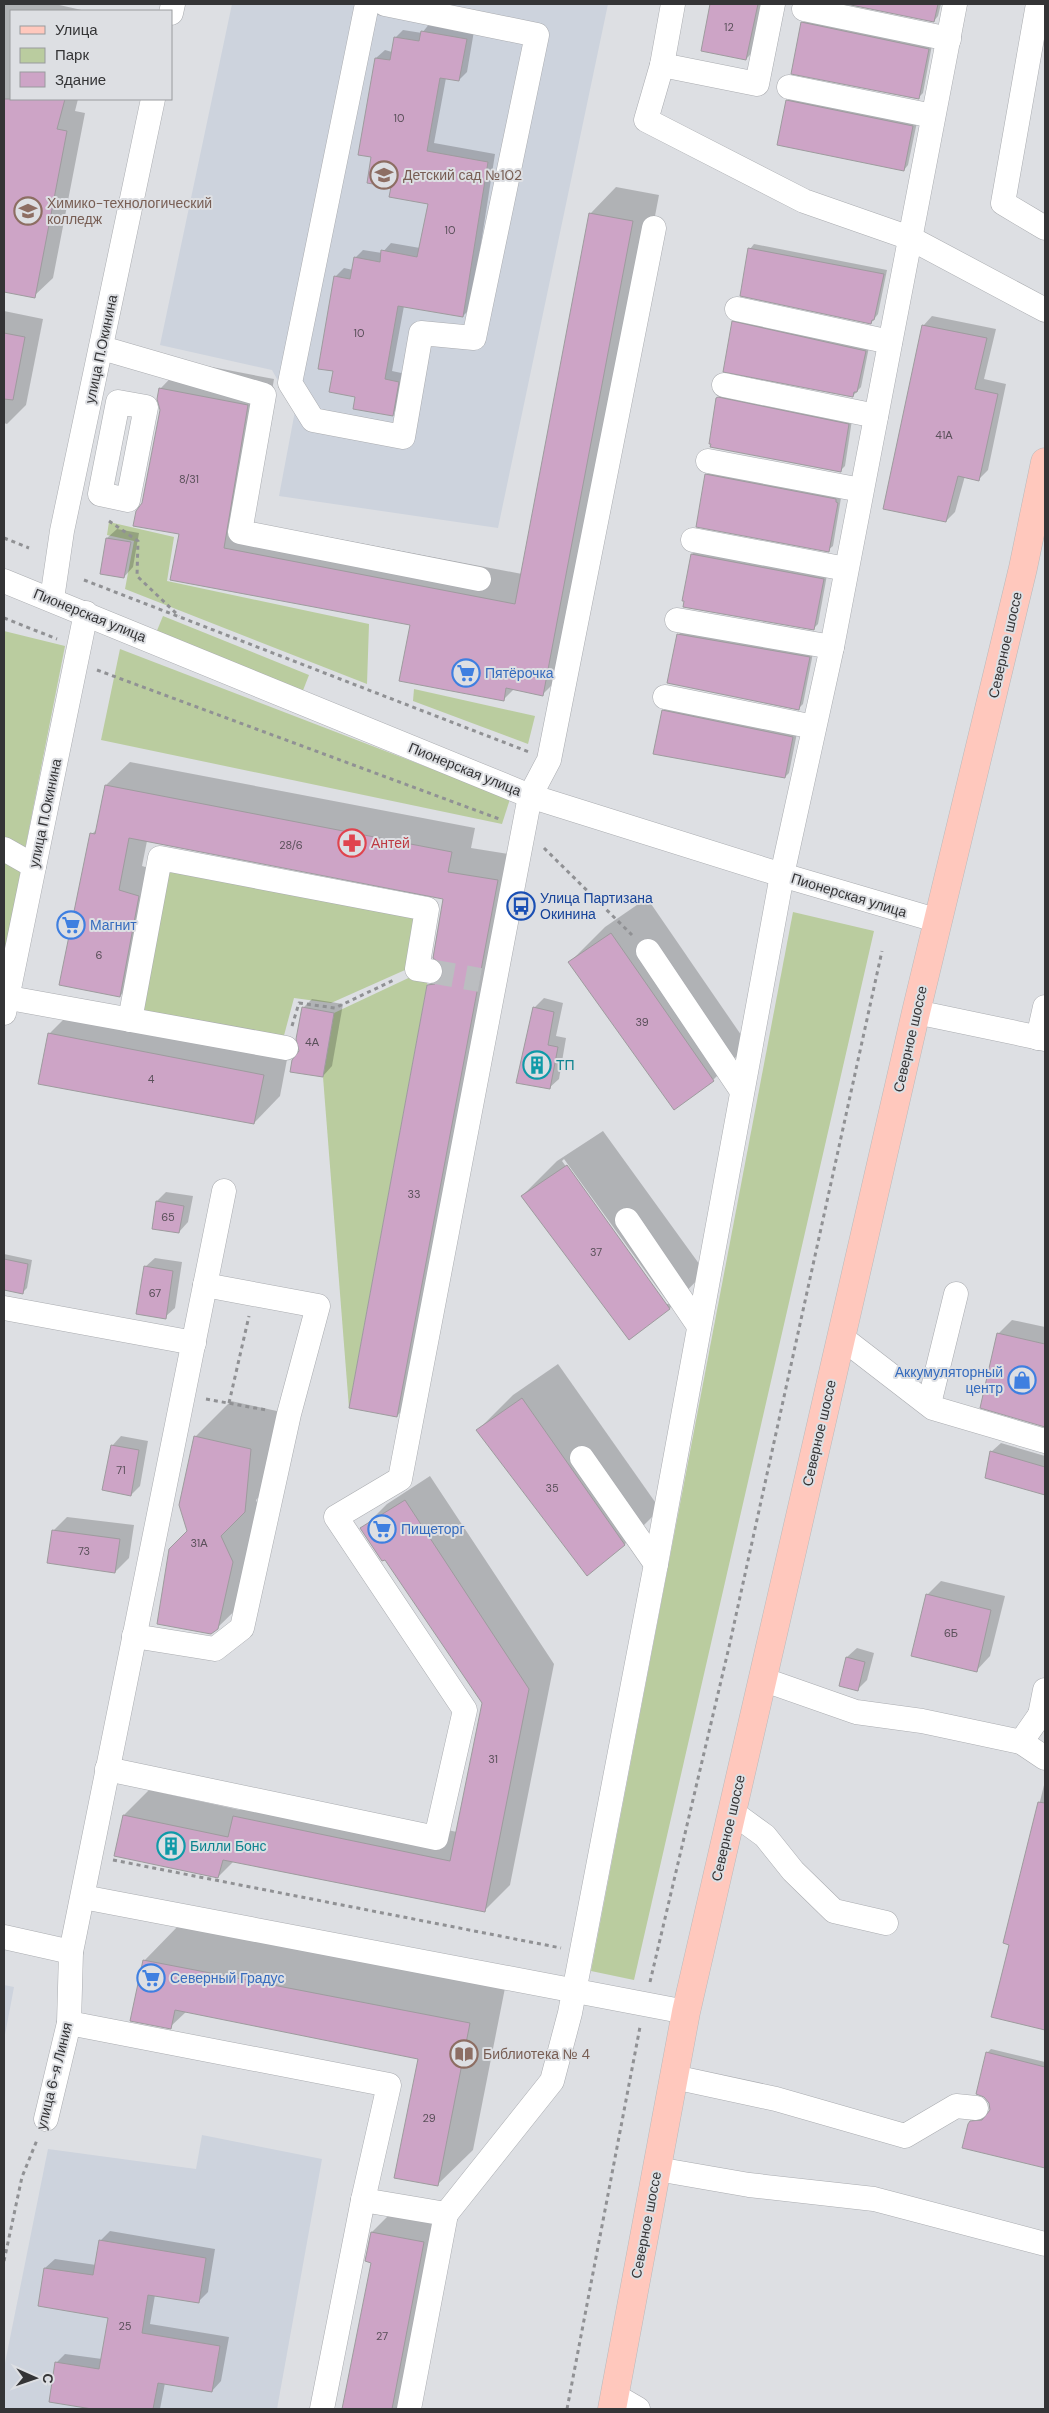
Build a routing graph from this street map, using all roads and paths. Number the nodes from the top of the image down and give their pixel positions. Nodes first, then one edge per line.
1 (367, 4) edge
2 (385, 4) edge
3 (673, 4) edge
4 (773, 4) edge
5 (956, 4) edge
6 (1038, 4) edge
7 (804, 9) dead end
8 (949, 39) junction
9 (662, 65) junction
10 (788, 87) dead end
11 (153, 100) edge
12 (934, 116) junction
13 (654, 228) dead end
14 (1045, 228) edge
15 (910, 238) junction
16 (737, 309) dead end
17 (1045, 310) edge
18 (890, 342) junction
19 (102, 348) junction
20 (724, 385) dead end
21 (876, 416) junction
22 (708, 461) dead end
23 (1045, 462) edge
24 (860, 490) junction
25 (106, 519) dead end
26 (4, 538) edge
27 (693, 540) dead end
28 (29, 548) dead end
29 (846, 569) junction
30 (479, 579) dead end
31 (84, 580) dead end
32 (4, 581) edge
33 (52, 599) junction
34 (86, 613) junction
35 (4, 618) edge
36 (181, 618) junction
37 (677, 620) dead end
38 (58, 640) dead end
39 (832, 647) junction
40 (92, 668) dead end
41 (664, 697) dead end
42 (814, 727) junction
43 (549, 760) junction
44 (530, 796) junction
45 (524, 828) junction
46 (4, 848) edge
47 (34, 866) junction
48 (782, 875) junction
49 (939, 921) junction
50 (648, 951) joint
51 (882, 951) dead end
52 (424, 970) joint
53 (5, 1003) edge
54 (1045, 1007) edge
55 (916, 1012) junction
56 (130, 1020) junction
57 (1042, 1038) edge
58 (286, 1048) joint
59 (742, 1092) junction
60 (224, 1191) dead end
61 (626, 1220) dead end
62 (205, 1285) junction
63 (254, 1294) junction
64 (956, 1294) dead end
65 (4, 1308) edge
66 (699, 1326) junction
67 (841, 1337) junction
68 (194, 1343) junction
69 (184, 1395) junction
70 (229, 1403) junction
71 (929, 1404) junction
72 (289, 1414) junction
73 (1045, 1441) edge
74 (582, 1458) dead end
75 (656, 1564) junction
76 (134, 1636) junction
77 (762, 1679) junction
78 (1045, 1690) edge
79 (1043, 1715) edge
80 (1022, 1742) junction
81 (1045, 1758) edge
82 (107, 1769) junction
83 (732, 1812) junction
84 (90, 1856) junction
85 (82, 1897) junction
86 (886, 1923) dead end
87 (4, 1937) edge
88 (71, 1952) junction
89 (581, 1952) junction
90 (574, 1990) junction
91 (645, 2004) junction
92 (686, 2012) junction
93 (69, 2023) junction
94 (674, 2077) junction
95 (976, 2108) dead end
96 (46, 2119) joint
97 (657, 2168) junction
98 (363, 2200) junction
99 (446, 2214) junction
100 (1045, 2244) edge
101 (4, 2261) edge
102 (613, 2402) edge
103 (322, 2409) edge
104 (409, 2409) edge
105 (567, 2409) edge
106 (638, 2409) edge

1 - 2 street
3 - 9 street
4 - 9 street
5 - 8 street
6 - 14 street
7 - 8 street
8 - 12 street
9 - 15 street
10 - 12 street
11 - 19 street, улица П.Окинина
12 - 15 street
13 - 43 street
15 - 17 street
15 - 18 street
16 - 18 street
18 - 21 street
19 - 30 street
19 - 33 street, улица П.Окинина
20 - 21 street
21 - 24 street
22 - 24 street
23 - 49 main road, Северное шоссе
24 - 29 street
25 - 36 path
26 - 28 path
27 - 29 street
29 - 39 street
31 - 36 path
32 - 33 street, Пионерская улица
33 - 34 street, Пионерская улица
34 - 44 street, Пионерская улица
34 - 47 street, улица П.Окинина
35 - 38 path
36 - 43 path
37 - 39 street
39 - 42 street
40 - 45 path
41 - 42 street
42 - 48 street
43 - 44 street
44 - 45 street
44 - 48 street, Пионерская улица
45 - 50 path
45 - 82 street
46 - 47 street
47 - 53 street, улица П.Окинина
48 - 49 street, Пионерская улица
48 - 59 street
49 - 55 main road, Северное шоссе
50 - 59 street
51 - 91 path
52 - 56 street
52 - 58 path
53 - 56 street
54 - 57 street
55 - 57 street
55 - 67 main road, Северное шоссе
56 - 58 street
59 - 66 street
60 - 62 street, улица 6-я Линия
61 - 66 street
62 - 63 street
62 - 68 street, улица 6-я Линия
63 - 70 path
63 - 72 street
64 - 71 street
65 - 68 street
66 - 75 street
67 - 71 street
67 - 77 main road, Северное шоссе
68 - 69 street, улица 6-я Линия
69 - 70 path
69 - 76 street, улица 6-я Линия
70 - 72 path
71 - 73 street
72 - 76 street
74 - 75 street
75 - 89 street
76 - 82 street, улица 6-я Линия
77 - 80 street
77 - 83 main road, Северное шоссе
78 - 79 street
79 - 80 street
80 - 81 street
82 - 84 street, улица 6-я Линия
83 - 86 street
83 - 92 main road, Северное шоссе
84 - 85 street, улица 6-я Линия
84 - 89 path
85 - 88 street, улица 6-я Линия
85 - 90 street
87 - 88 street
88 - 93 street, улица 6-я Линия
89 - 90 street
90 - 91 street
90 - 99 street
91 - 92 street
91 - 105 path
92 - 94 main road, Северное шоссе
93 - 96 street, улица 6-я Линия
93 - 98 street
94 - 95 street
94 - 97 main road, Северное шоссе
96 - 101 path, улица 6-я Линия
97 - 100 street
97 - 102 main road, Северное шоссе
98 - 99 street
98 - 103 street
99 - 104 street
102 - 106 street

